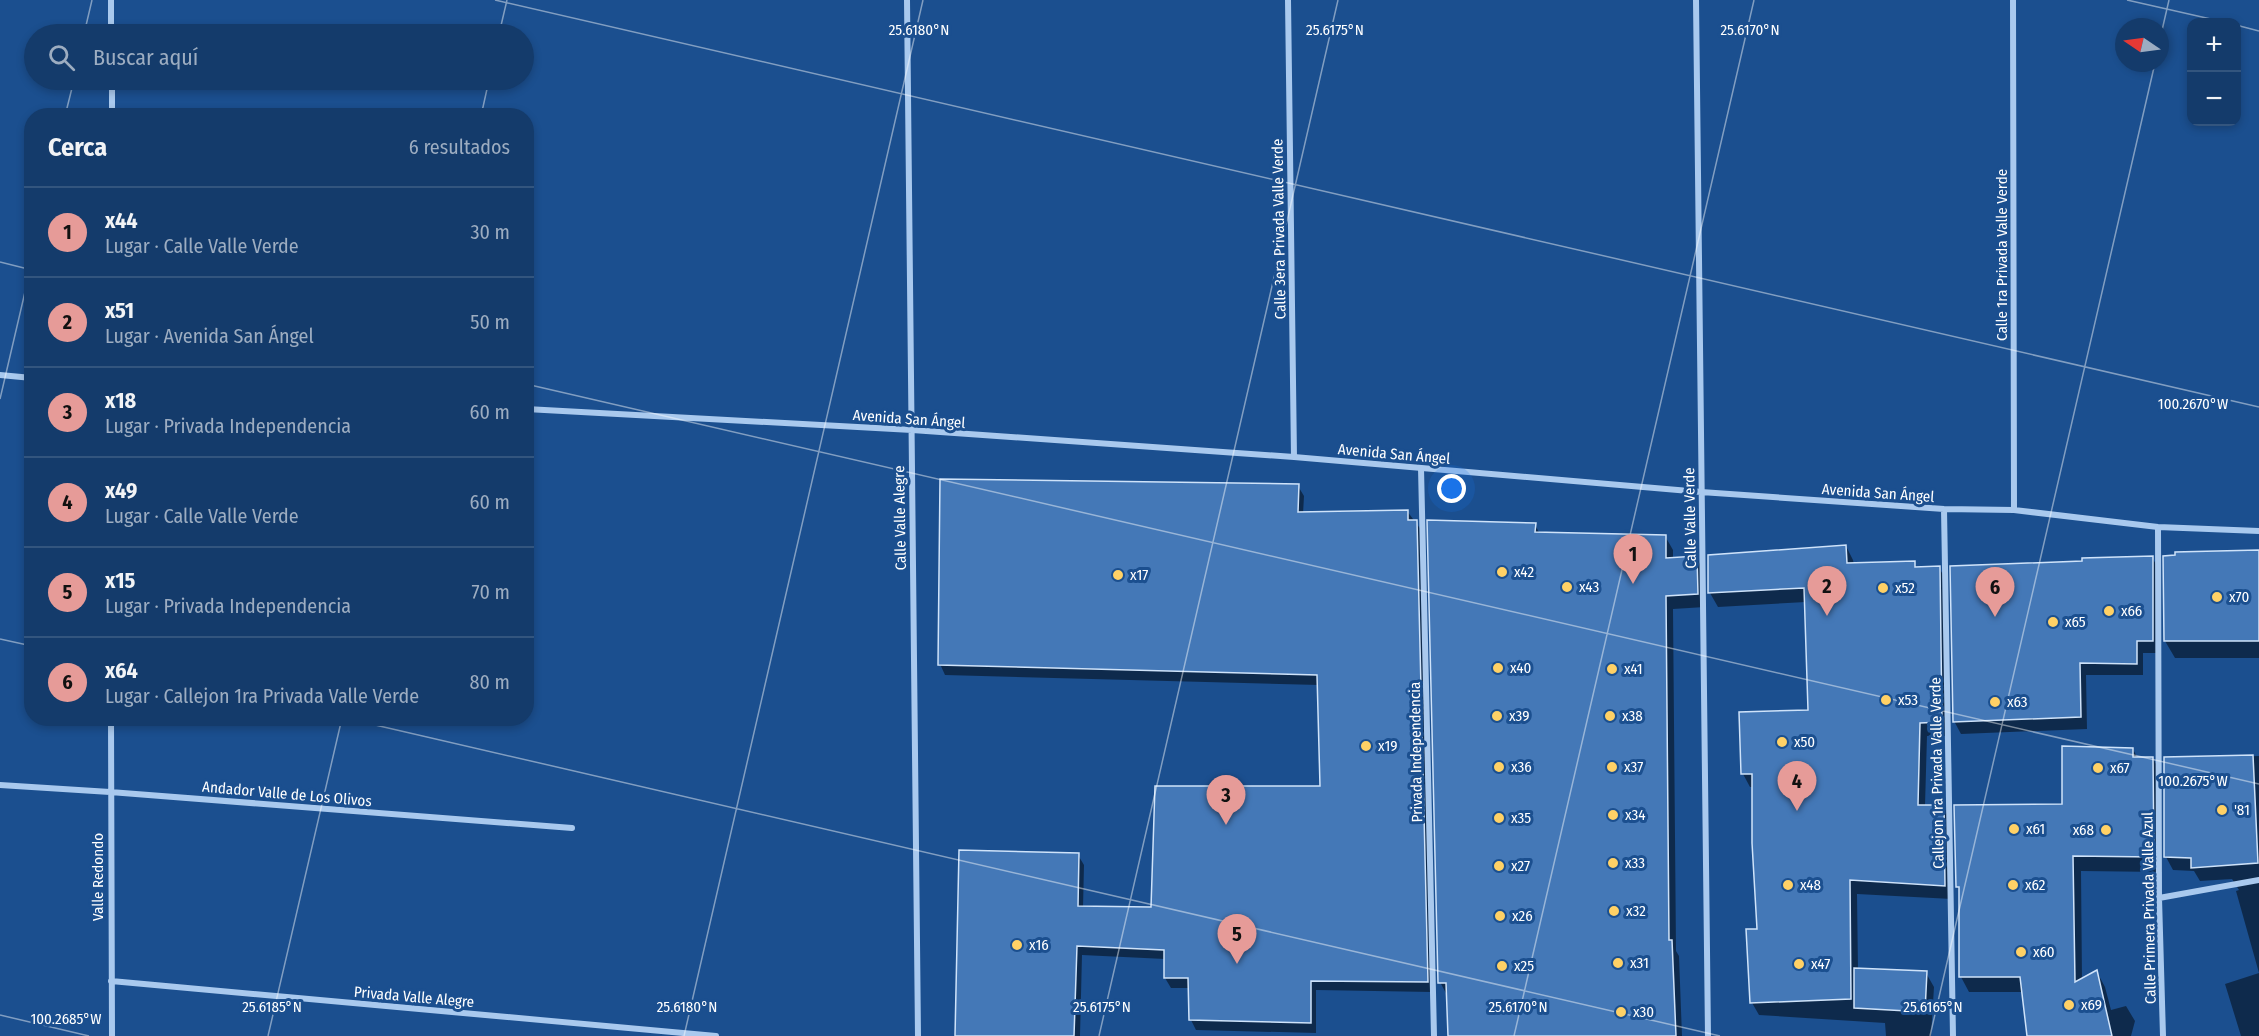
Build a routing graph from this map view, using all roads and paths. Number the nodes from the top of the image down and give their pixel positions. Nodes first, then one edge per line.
1 (111, 0) edge
2 (907, 0) edge
3 (1288, 0) edge
4 (1696, 0) edge
5 (2013, 0) edge
6 (111, 24) edge
7 (112, 90) edge
8 (112, 108) edge
9 (0, 375) edge
10 (24, 377) edge
11 (534, 409) edge
12 (912, 430) junction
13 (1294, 457) junction
14 (1421, 468) junction
15 (1701, 492) junction
16 (1944, 509) junction
17 (2014, 510) junction
18 (2158, 527) junction
19 (2259, 531) edge
20 (111, 726) edge
21 (0, 785) edge
22 (110, 792) junction
23 (572, 828) dead end
24 (2259, 880) edge
25 (2160, 898) junction
26 (111, 981) junction
27 (112, 1036) edge
28 (716, 1036) edge
29 (918, 1036) edge
30 (1434, 1036) edge
31 (1708, 1036) edge
32 (1953, 1036) edge
33 (2163, 1036) edge

1 - 6 street
2 - 12 street, Calle Valle Alegre
3 - 13 street, Calle 3era Privada Valle Verde
4 - 15 street, Calle Valle Verde
5 - 17 street, Calle 1ra Privada Valle Verde
7 - 8 street
9 - 10 street
11 - 12 street, Avenida San Ángel
12 - 13 street, Avenida San Ángel
12 - 29 street, Calle Valle Alegre
13 - 14 street, Avenida San Ángel
14 - 15 street, Avenida San Ángel
14 - 30 street, Privada Independencia
15 - 16 street, Avenida San Ángel
15 - 31 street, Calle Valle Verde
16 - 17 street, Avenida San Ángel
16 - 32 street, Callejon 1ra Privada Valle Verde
17 - 18 street, Avenida San Ángel
18 - 19 street, Avenida San Ángel
18 - 25 street, Calle Primera Privada Valle Azul
20 - 22 street, Valle Redondo
21 - 22 street, Andador Valle de Los Olivos
22 - 23 street, Andador Valle de Los Olivos
22 - 26 street, Valle Redondo
24 - 25 street
25 - 33 street, Calle Primera Privada Valle Azul
26 - 27 street, Valle Redondo
26 - 28 street, Privada Valle Alegre

